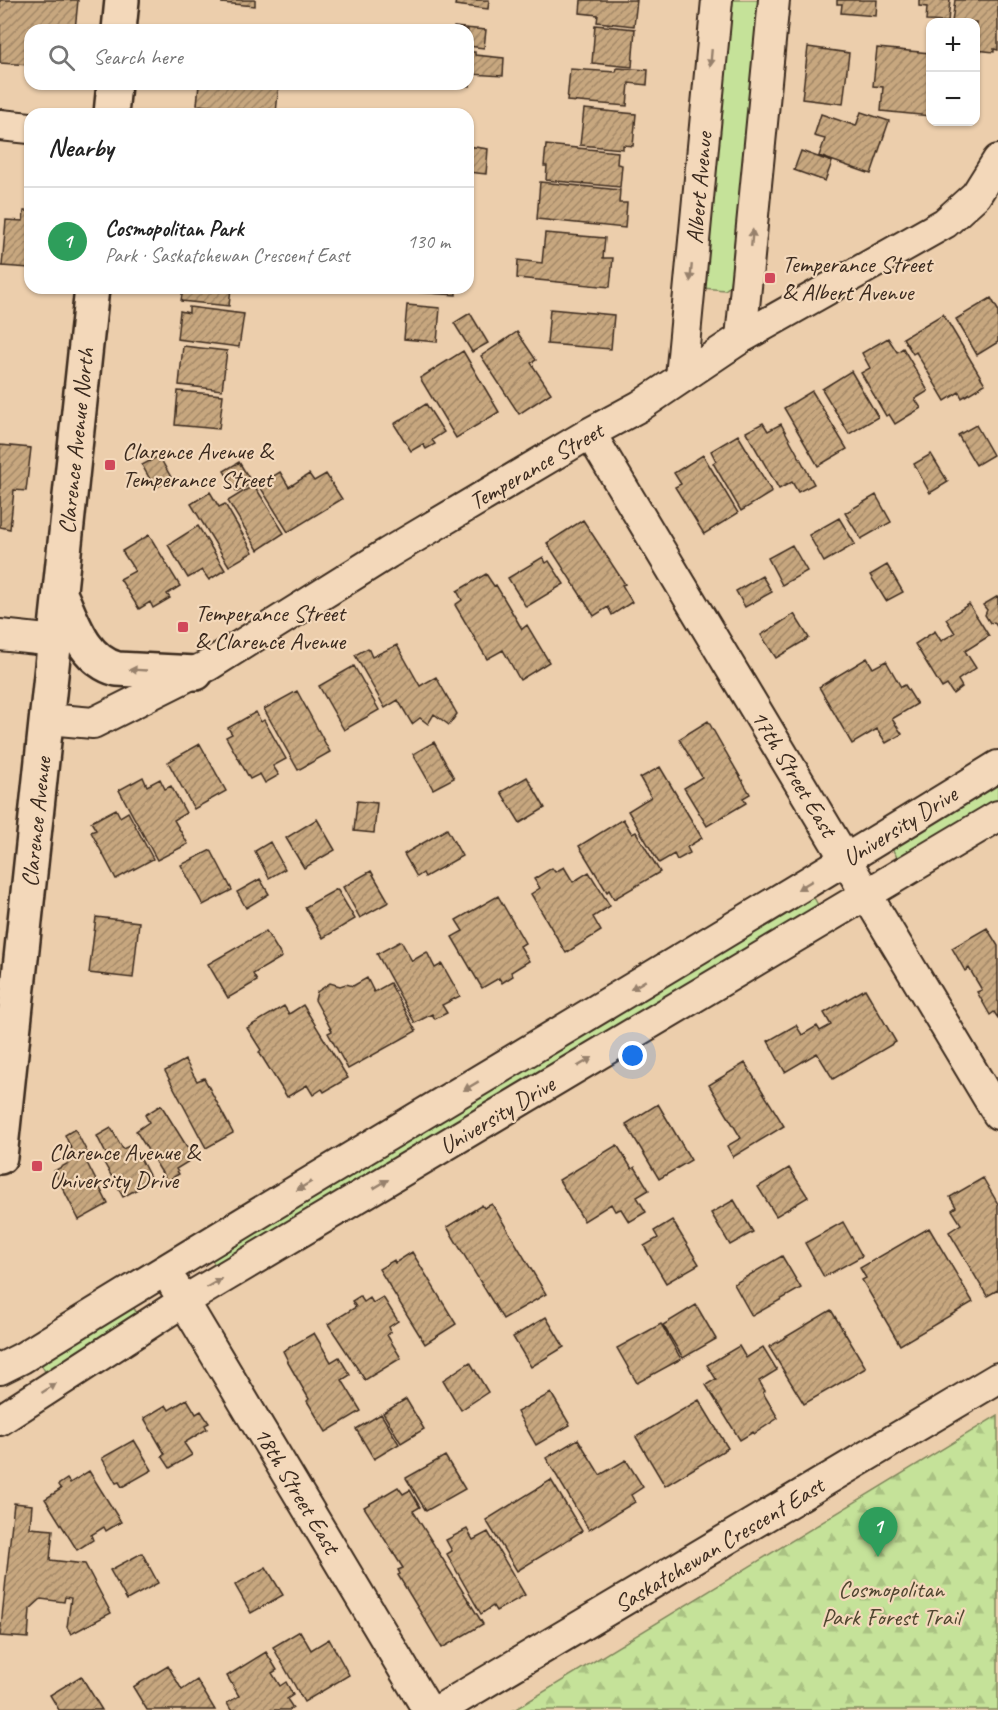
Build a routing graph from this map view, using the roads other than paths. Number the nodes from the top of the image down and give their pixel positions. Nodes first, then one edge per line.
1 (122, 0) edge
2 (717, 0) edge
3 (774, 0) edge
4 (120, 24) edge
5 (113, 90) edge
6 (112, 108) edge
7 (0, 125) edge
8 (24, 127) edge
9 (998, 160) edge
10 (91, 294) edge
11 (741, 338) junction
12 (681, 377) junction
13 (590, 433) junction
14 (60, 594) junction
15 (0, 635) edge
16 (56, 641) junction
17 (196, 673) junction
18 (47, 719) junction
19 (998, 766) edge
20 (998, 816) edge
21 (846, 860) junction
22 (866, 895) junction
23 (998, 1114) edge
24 (2, 1122) edge
25 (0, 1157) edge
26 (164, 1270) junction
27 (184, 1301) junction
28 (0, 1369) edge
29 (998, 1378) edge
30 (0, 1420) edge
31 (428, 1710) edge
32 (439, 1710) edge

1 - 4 main road
2 -> 12 street, Albert Avenue
11 -> 3 street
5 - 6 main road
7 - 8 street
9 - 11 street, Temperance Street
10 - 14 main road, Clarence Avenue North
11 - 12 street, Temperance Street
12 - 13 street, Temperance Street
13 - 17 street, Temperance Street
13 - 21 street, 17th Street East
14 - 16 main road, Clarence Avenue
17 -> 14 main road
15 - 16 street
16 - 18 main road, Clarence Avenue
17 - 18 street, Temperance Street
18 - 24 main road, Clarence Avenue
19 - 21 street, University Drive
20 - 22 street, University Drive
21 - 22 street, 17th Street East
21 -> 26 street, University Drive
22 - 23 street, 17th Street East
27 -> 22 street, University Drive
24 - 25 main road, Clarence Avenue
26 - 27 street, 18th Street East
26 - 28 street, University Drive
30 -> 27 street, University Drive
27 - 31 street, 18th Street East
29 - 32 street, Saskatchewan Crescent East

